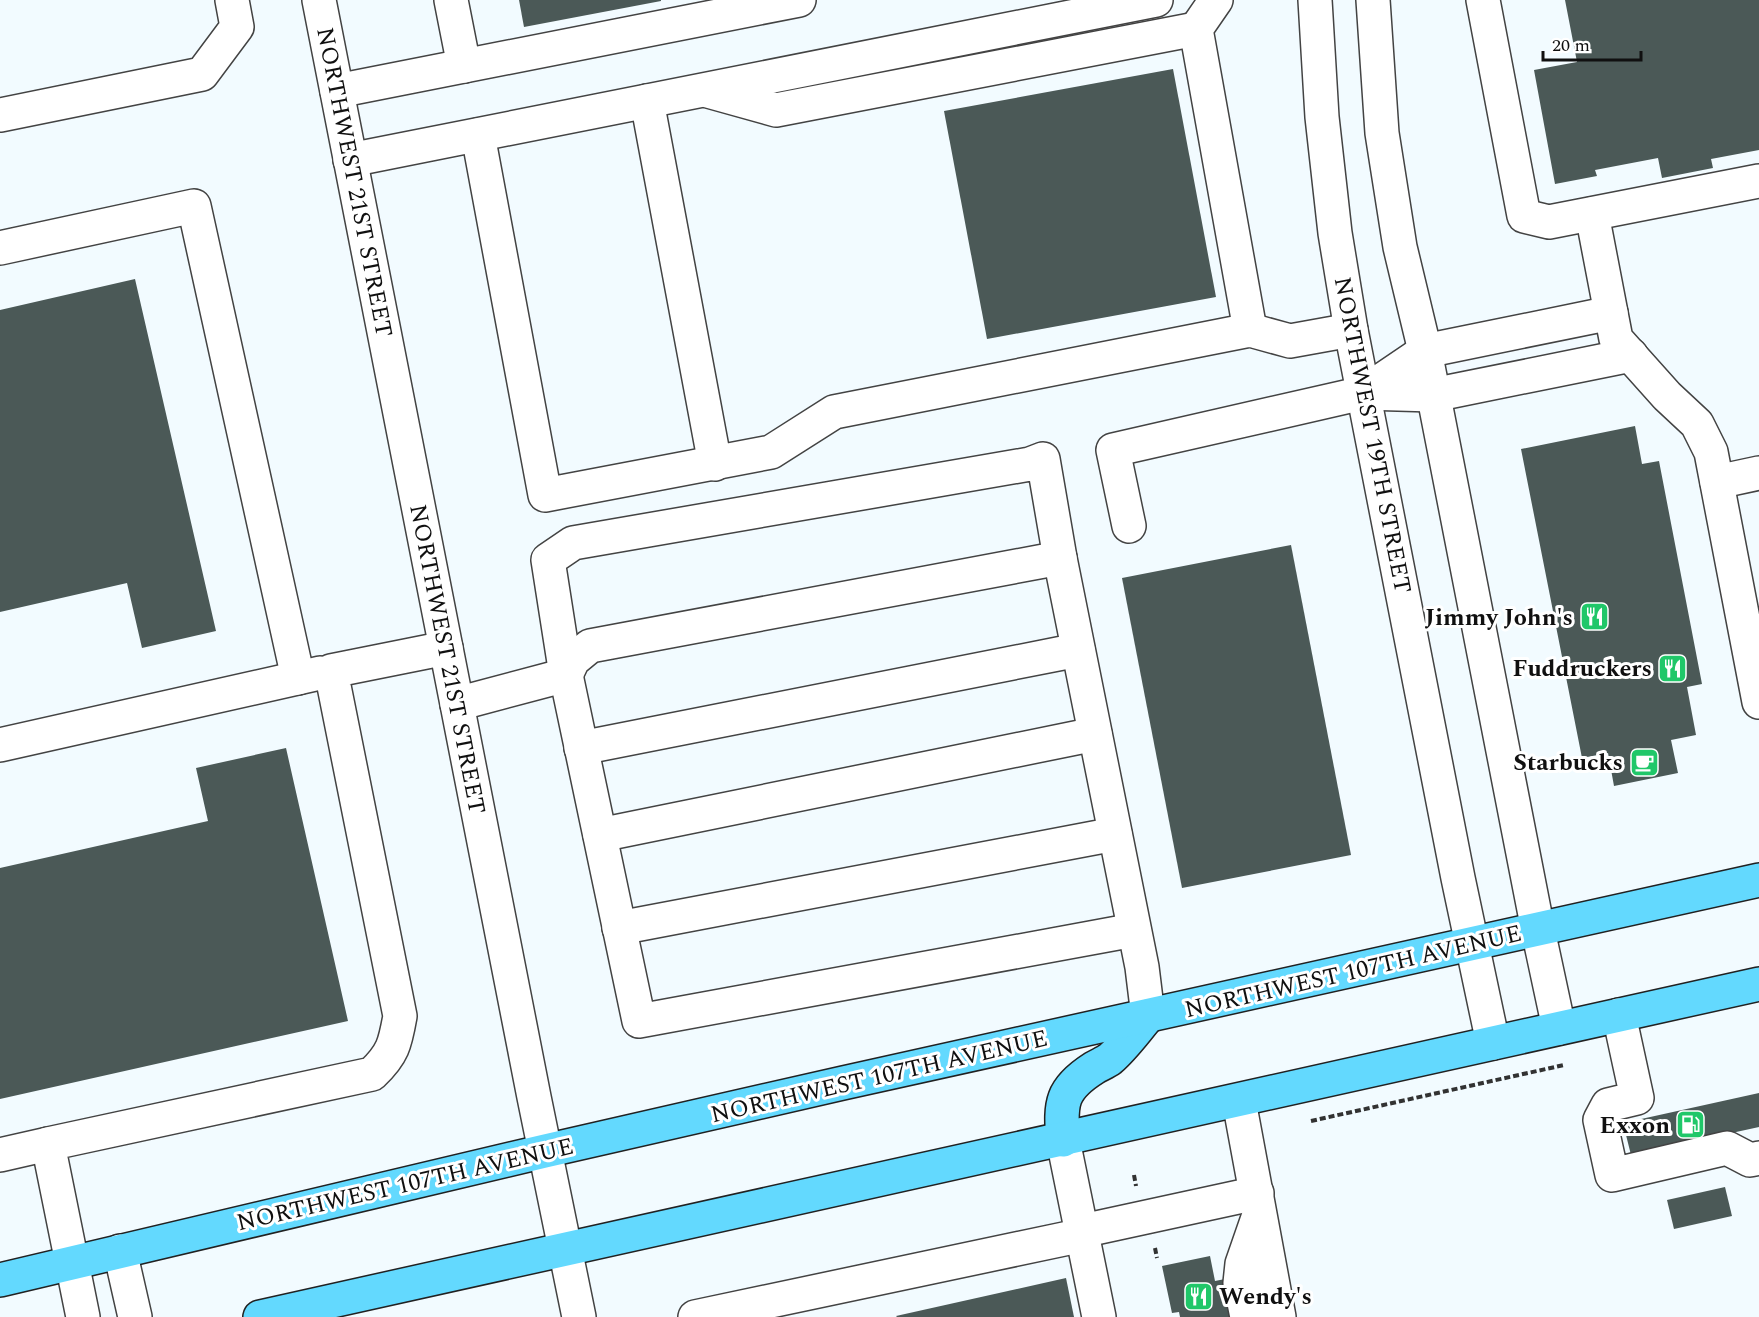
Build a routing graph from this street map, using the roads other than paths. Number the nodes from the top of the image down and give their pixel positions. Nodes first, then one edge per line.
1 (232, 0) edge
2 (319, 0) edge
3 (451, 0) edge
4 (799, 0) edge
5 (1156, 0) edge
6 (1216, 0) edge
7 (1315, 0) edge
8 (1373, 0) edge
9 (1483, 0) edge
10 (1196, 29) junction
11 (464, 66) junction
12 (704, 90) junction
13 (337, 91) junction
14 (647, 101) junction
15 (0, 115) edge
16 (478, 135) junction
17 (350, 160) junction
18 (1759, 181) edge
19 (1592, 214) junction
20 (0, 248) edge
21 (1611, 313) junction
22 (1250, 330) junction
23 (1352, 330) junction
24 (1425, 351) junction
25 (1631, 355) junction
26 (1363, 393) junction
27 (1433, 395) junction
28 (715, 464) junction
29 (1759, 474) edge
30 (1717, 482) junction
31 (1130, 526) dead end
32 (1060, 558) junction
33 (1746, 567) edge
34 (446, 648) junction
35 (1078, 650) junction
36 (1754, 652) edge
37 (331, 671) junction
38 (566, 675) junction
39 (298, 678) junction
40 (1759, 702) edge
41 (457, 704) junction
42 (1095, 734) junction
43 (0, 745) edge
44 (581, 748) junction
45 (1115, 834) junction
46 (600, 835) junction
47 (1759, 880) edge
48 (619, 928) junction
49 (1134, 930) junction
50 (1538, 930) junction
51 (1472, 944) junction
52 (1759, 984) edge
53 (1619, 1015) junction
54 (1148, 1016) junction
55 (1559, 1028) junction
56 (1493, 1043) junction
57 (1239, 1101) junction
58 (1063, 1140) junction
59 (48, 1144) junction
60 (545, 1151) junction
61 (0, 1155) edge
62 (1759, 1158) edge
63 (1258, 1203) junction
64 (1082, 1233) junction
65 (566, 1249) junction
66 (120, 1251) junction
67 (72, 1263) junction
68 (0, 1280) edge
69 (769, 1309) edge
70 (83, 1317) edge
71 (135, 1317) edge
72 (260, 1317) edge
73 (579, 1317) edge
74 (695, 1317) edge
75 (1099, 1317) edge
76 (1247, 1317) edge
77 (1279, 1317) edge

1 - 15 street
2 - 13 street, NORTHWEST 21ST STREET
3 - 11 street
4 - 11 street
5 - 12 street
6 - 10 street
7 - 23 street, NORTHWEST 19TH STREET
8 - 24 street
9 - 19 street
10 - 12 street
10 - 22 street
11 - 13 street
12 - 14 street
13 - 17 street, NORTHWEST 21ST STREET
14 - 16 street
14 - 28 street
16 - 17 street
16 - 28 street
17 - 34 street, NORTHWEST 21ST STREET
18 - 19 street
19 - 21 street
20 - 39 street
21 - 24 street
21 - 25 street
22 - 23 street
22 - 28 street
23 - 26 street, NORTHWEST 19TH STREET
24 - 26 street
24 - 27 street
25 - 27 street
25 - 30 street
26 - 27 street
26 - 31 street
26 - 51 street, NORTHWEST 19TH STREET
27 - 50 street
29 - 30 street
30 - 33 street
32 - 35 street
32 - 38 street
32 - 38 street
33 - 36 street
34 - 37 street
34 - 41 street, NORTHWEST 21ST STREET
35 - 42 street
35 - 44 street
36 - 40 street
37 - 39 street
37 - 59 street
38 - 41 street
38 - 44 street
39 - 43 street
41 - 60 street, NORTHWEST 21ST STREET
42 - 45 street
42 - 46 street
44 - 46 street
45 - 48 street
45 - 49 street
46 - 48 street
47 - 50 main road, NORTHWEST 107TH AVENUE
48 - 49 street
49 - 54 street
50 - 51 main road, NORTHWEST 107TH AVENUE
50 - 55 street
51 - 54 main road, NORTHWEST 107TH AVENUE
51 - 56 street, NORTHWEST 19TH STREET
52 - 53 main road
53 - 55 main road
53 - 62 street
54 - 58 main road
54 - 60 main road, NORTHWEST 107TH AVENUE
55 - 56 main road
56 - 57 main road
57 - 58 main road
57 - 63 street
58 - 64 street
58 - 65 main road
59 - 61 street
59 - 67 street
60 - 65 street, NORTHWEST 21ST STREET
60 - 66 main road, NORTHWEST 107TH AVENUE
63 - 64 street
63 - 76 street
63 - 77 street
64 - 69 street
64 - 75 street
65 - 72 main road
65 - 73 street, NORTHWEST 21ST STREET
66 - 67 main road, NORTHWEST 107TH AVENUE
66 - 71 street
67 - 68 main road, NORTHWEST 107TH AVENUE
67 - 70 street
69 - 74 street

